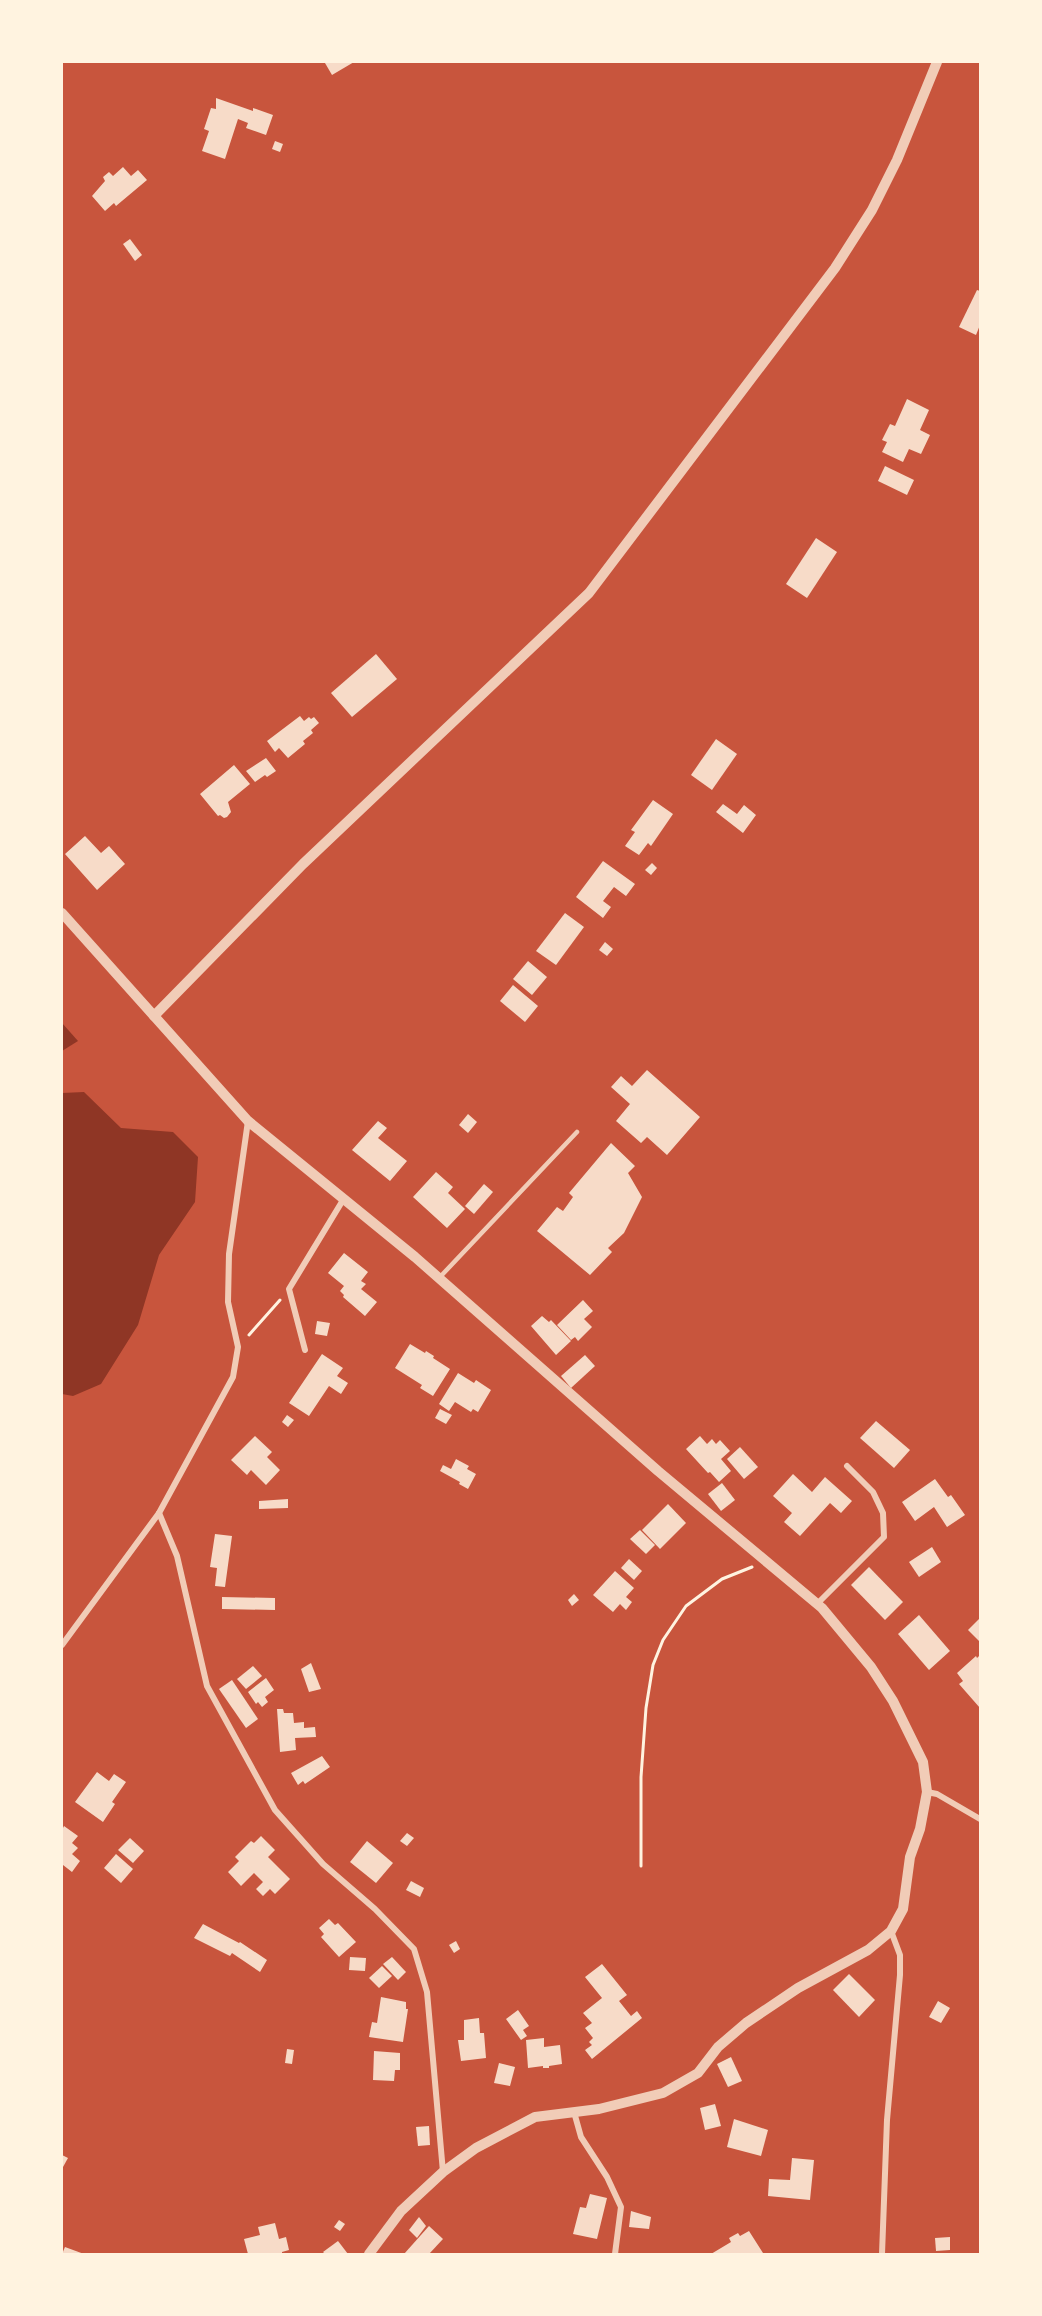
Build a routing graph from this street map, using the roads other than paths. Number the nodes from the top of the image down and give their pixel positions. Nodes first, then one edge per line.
1 (937, 62) edge
2 (62, 913) edge
3 (154, 1016) junction
4 (248, 1121) junction
5 (577, 1132) dead end
6 (343, 1200) junction
7 (438, 1279) junction
8 (305, 1350) dead end
9 (847, 1466) dead end
10 (159, 1513) junction
11 (817, 1604) junction
12 (62, 1645) edge
13 (927, 1792) junction
14 (981, 1820) edge
15 (891, 1931) junction
16 (574, 2112) junction
17 (443, 2172) junction
18 (369, 2254) edge
19 (615, 2254) edge
20 (882, 2254) edge

1 - 3 street
2 - 3 street
3 - 4 street
4 - 6 street
4 - 10 street
5 - 7 lane
6 - 7 street
6 - 8 street
7 - 11 street
9 - 11 street
10 - 12 street
10 - 17 street
11 - 13 street
13 - 14 street
13 - 15 street
15 - 16 street
15 - 20 street
16 - 17 street
16 - 19 street
17 - 18 street

